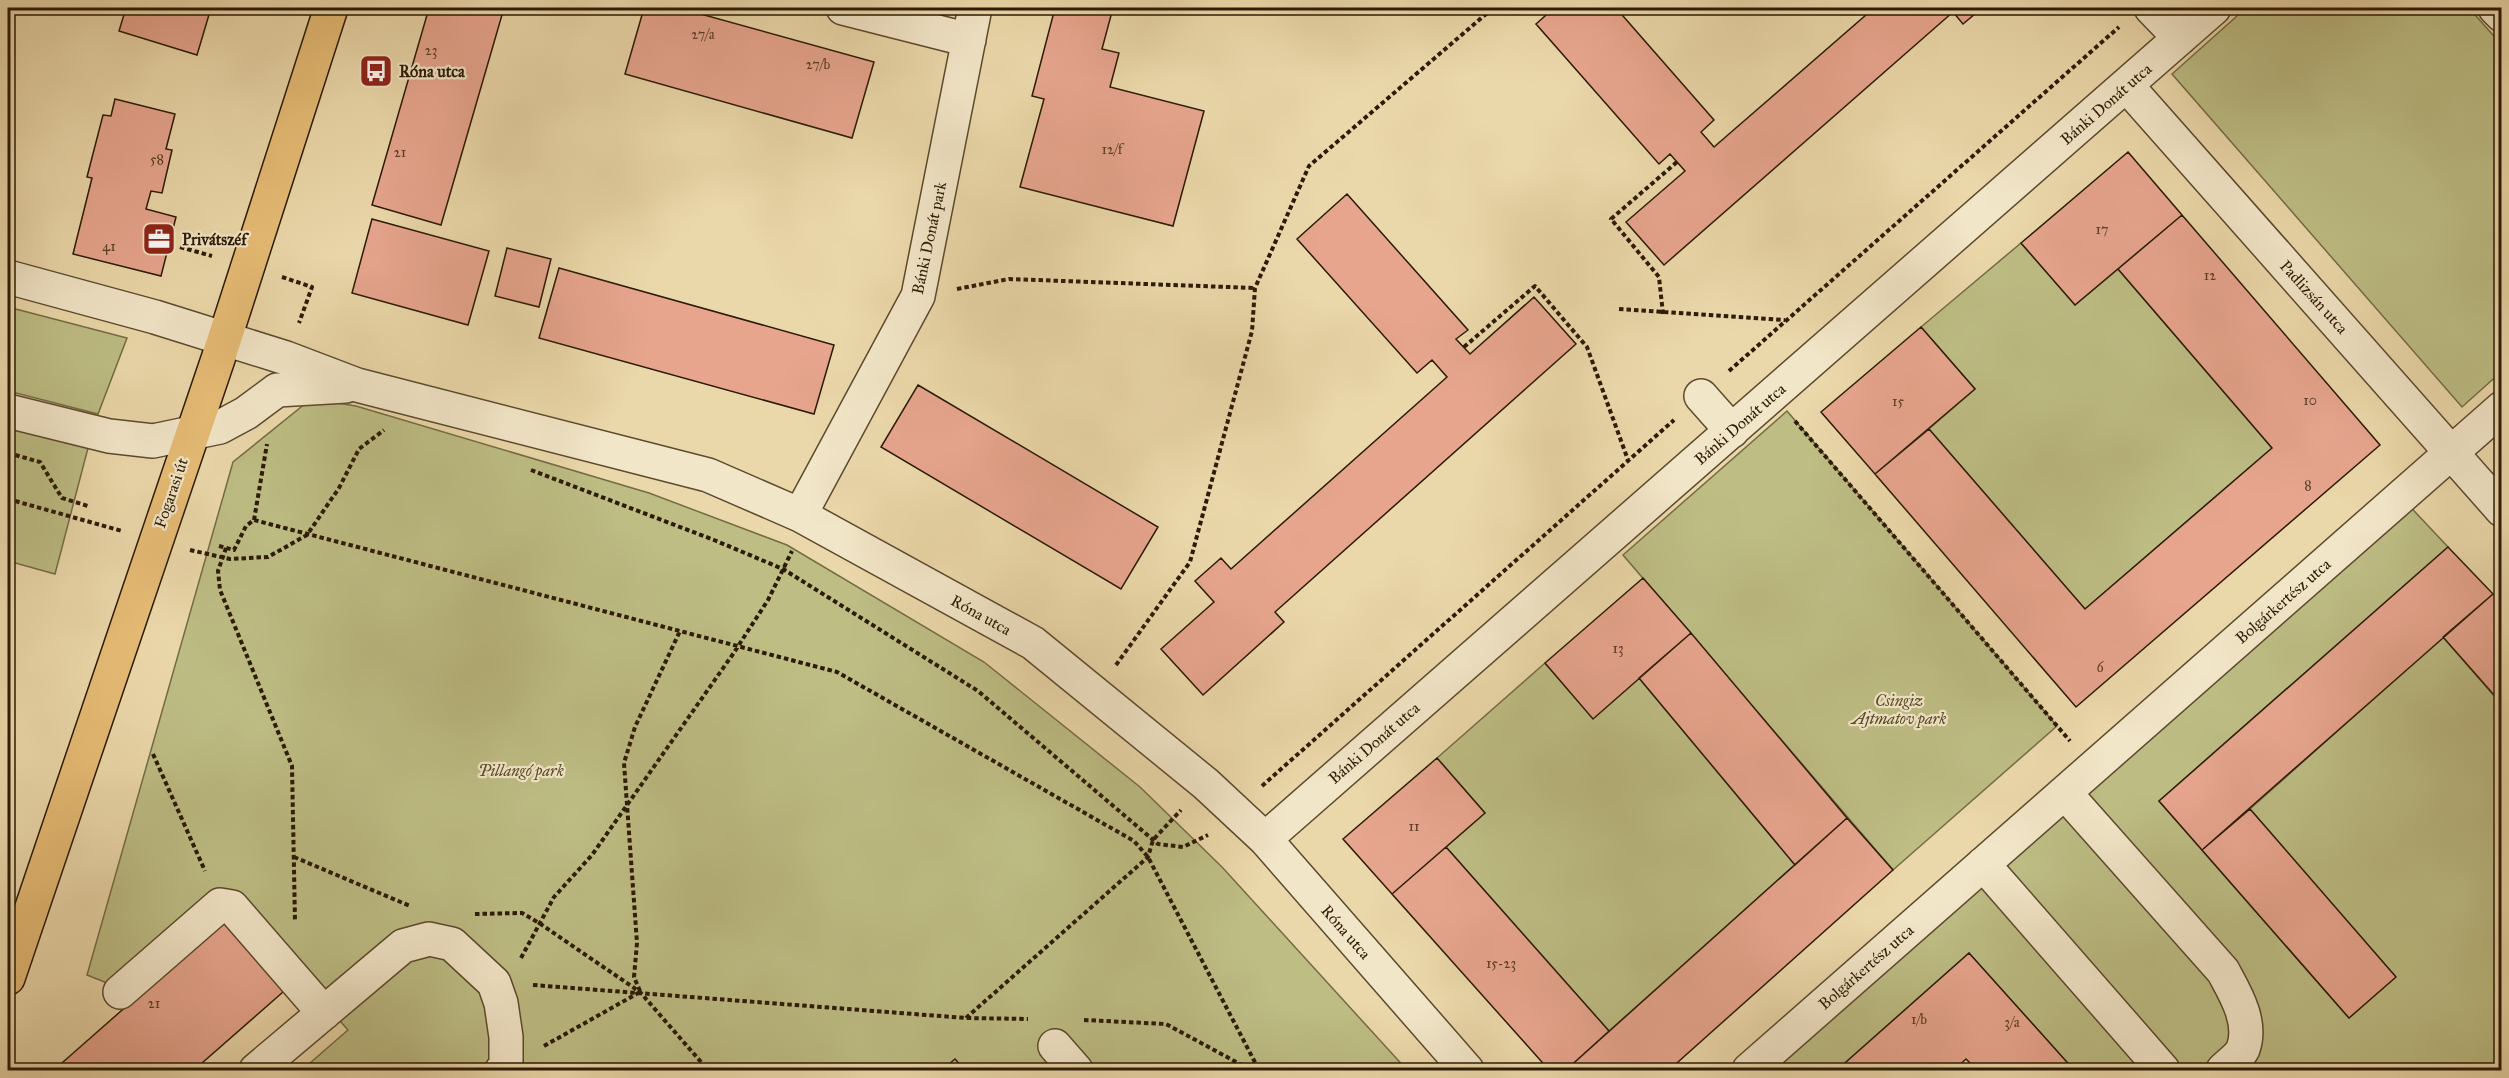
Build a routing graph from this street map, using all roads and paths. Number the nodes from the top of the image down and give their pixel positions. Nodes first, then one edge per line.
1 (331, 8) edge
2 (843, 8) edge
3 (975, 8) edge
4 (1493, 8) edge
5 (2214, 8) edge
6 (2495, 8) edge
7 (2137, 15) edge
8 (2502, 15) edge
9 (2180, 39) junction
10 (969, 40) junction
11 (2127, 86) junction
12 (1677, 162) dead end
13 (8, 277) edge
14 (1256, 288) junction
15 (918, 296) junction
16 (1619, 309) dead end
17 (1662, 314) junction
18 (1785, 320) junction
19 (224, 339) junction
20 (1464, 347) dead end
21 (357, 385) junction
22 (1701, 396) junction
23 (1773, 396) junction
24 (2502, 408) edge
25 (8, 411) edge
26 (388, 427) dead end
27 (1732, 431) junction
28 (191, 432) junction
29 (2452, 452) junction
30 (8, 453) edge
31 (1628, 460) junction
32 (527, 469) dead end
33 (8, 499) edge
34 (88, 506) dead end
35 (2502, 510) edge
36 (806, 518) junction
37 (307, 535) junction
38 (154, 541) junction
39 (219, 546) dead end
40 (225, 548) junction
41 (222, 558) junction
42 (783, 569) junction
43 (680, 631) junction
44 (738, 646) junction
45 (1096, 693) junction
46 (153, 754) dead end
47 (2093, 767) junction
48 (1206, 784) junction
49 (2065, 793) junction
50 (629, 803) junction
51 (1235, 810) junction
52 (1265, 838) junction
53 (1153, 840) junction
54 (1148, 857) junction
55 (1983, 864) junction
56 (220, 905) junction
57 (295, 925) dead end
58 (8, 978) edge
59 (499, 983) junction
60 (120, 992) dead end
61 (640, 992) junction
62 (324, 1013) junction
63 (966, 1018) junction
64 (1037, 1019) dead end
65 (1068, 1046) edge
66 (504, 1069) edge
67 (256, 1071) edge
68 (708, 1071) edge
69 (1251, 1071) edge
70 (1259, 1071) edge
71 (1467, 1071) edge
72 (1749, 1071) edge
73 (2163, 1071) edge
74 (2223, 1071) edge

1 - 19 main road, Fogarasi út
2 - 10 street
3 - 10 street, Bánki Donát park
4 - 14 path
5 - 9 street, Bánki Donát utca
6 - 8 street
7 - 9 street
7 - 18 path
9 - 11 street, Bánki Donát utca
10 - 15 street, Bánki Donát park
11 - 23 street, Bánki Donát utca
11 - 29 street, Padlizsán utca
12 - 17 path
13 - 19 street, Róna utca
14 - 15 path
14 - 45 path
15 - 36 street, Bánki Donát park
16 - 17 path
17 - 18 path
18 - 22 path
19 - 21 street, Róna utca
19 - 28 main road, Fogarasi út
20 - 31 path
21 - 28 street, Róna utca
21 - 36 street, Róna utca
22 - 27 street
22 - 31 path
23 - 27 street, Bánki Donát utca
23 - 47 path
24 - 29 street, Bolgárkertész utca
25 - 28 street, Róna utca
26 - 37 path
27 - 52 street, Bánki Donát utca
28 - 38 main road, Fogarasi út
29 - 35 street, Padlizsán utca
29 - 47 street, Bolgárkertész utca
30 - 34 path
31 - 51 path
32 - 42 path
33 - 38 path
36 - 42 path
36 - 45 street, Róna utca
37 - 40 path
37 - 41 path
37 - 43 path
38 - 41 path
38 - 58 main road, Fogarasi út
39 - 40 path
40 - 41 path
41 - 57 path
42 - 44 path
42 - 53 path
43 - 44 path
43 - 50 path
44 - 50 path
44 - 54 path
45 - 48 street, Róna utca
46 - 56 path
47 - 49 street, Bolgárkertész utca
48 - 51 street, Róna utca
48 - 53 path
49 - 55 street, Bolgárkertész utca
49 - 74 street
50 - 59 path
50 - 61 path
51 - 52 street, Róna utca
51 - 53 path
52 - 71 street, Róna utca
53 - 54 path
54 - 63 path
54 - 70 path
55 - 72 street, Bolgárkertész utca
55 - 73 street
56 - 60 street
56 - 62 street
59 - 61 path
59 - 62 street
59 - 66 street
61 - 63 path
61 - 66 path
61 - 68 path
62 - 67 street
63 - 64 path
65 - 69 path

